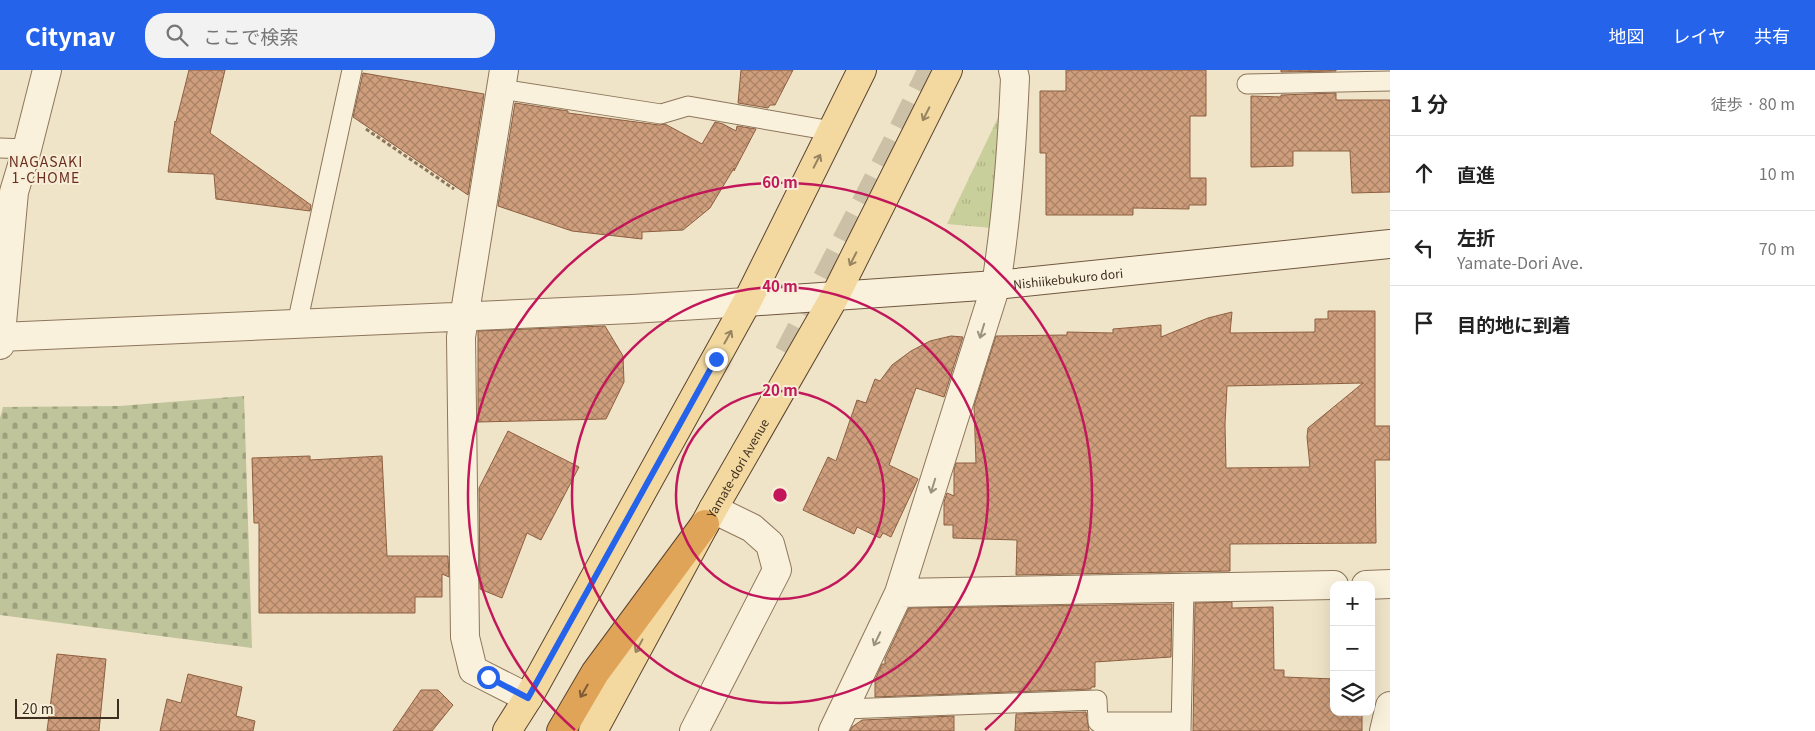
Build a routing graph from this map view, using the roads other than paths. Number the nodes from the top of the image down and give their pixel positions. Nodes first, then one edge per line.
1 (47, 70) edge
2 (352, 70) edge
3 (862, 70) edge
4 (948, 70) edge
5 (1013, 70) edge
6 (502, 80) edge
7 (1390, 82) edge
8 (1247, 84) dead end
9 (832, 131) junction
10 (0, 148) edge
11 (27, 149) junction
12 (1390, 244) edge
13 (996, 285) junction
14 (835, 296) junction
15 (747, 302) junction
16 (464, 316) junction
17 (297, 324) junction
18 (1, 340) edge
19 (709, 516) junction
20 (1390, 584) edge
21 (1330, 585) edge
22 (1375, 585) edge
23 (1184, 588) junction
24 (899, 593) junction
25 (528, 698) junction
26 (1390, 706) edge
27 (838, 720) edge
28 (1181, 726) edge
29 (507, 731) edge
30 (561, 731) edge
31 (593, 731) edge
32 (694, 731) edge
33 (1384, 731) edge

1 - 11 street
2 - 17 lane
3 - 9 main road
4 -> 14 main road, Yamate-dori Avenue
5 - 13 street
6 - 9 lane
6 - 16 street
7 - 8 lane
15 -> 9 main road
10 - 11 lane
11 - 18 street
12 - 13 street, Nishiikebukuro dori
13 - 14 street, Nishiikebukuro dori
13 -> 24 street
14 - 15 street, Nishiikebukuro dori
14 - 19 main road, Yamate-dori Avenue
15 - 16 street, Nishiikebukuro dori
25 -> 15 main road
16 - 17 street, Nishiikebukuro dori
16 - 25 street
17 - 18 street, Nishiikebukuro dori
19 -> 30 highway
19 -> 31 main road, Yamate-dori Avenue
19 - 32 street
20 - 22 street
21 - 23 street
23 - 24 street
23 - 28 lane
24 -> 27 street
25 - 29 main road
26 - 33 street
27 - 28 lane

